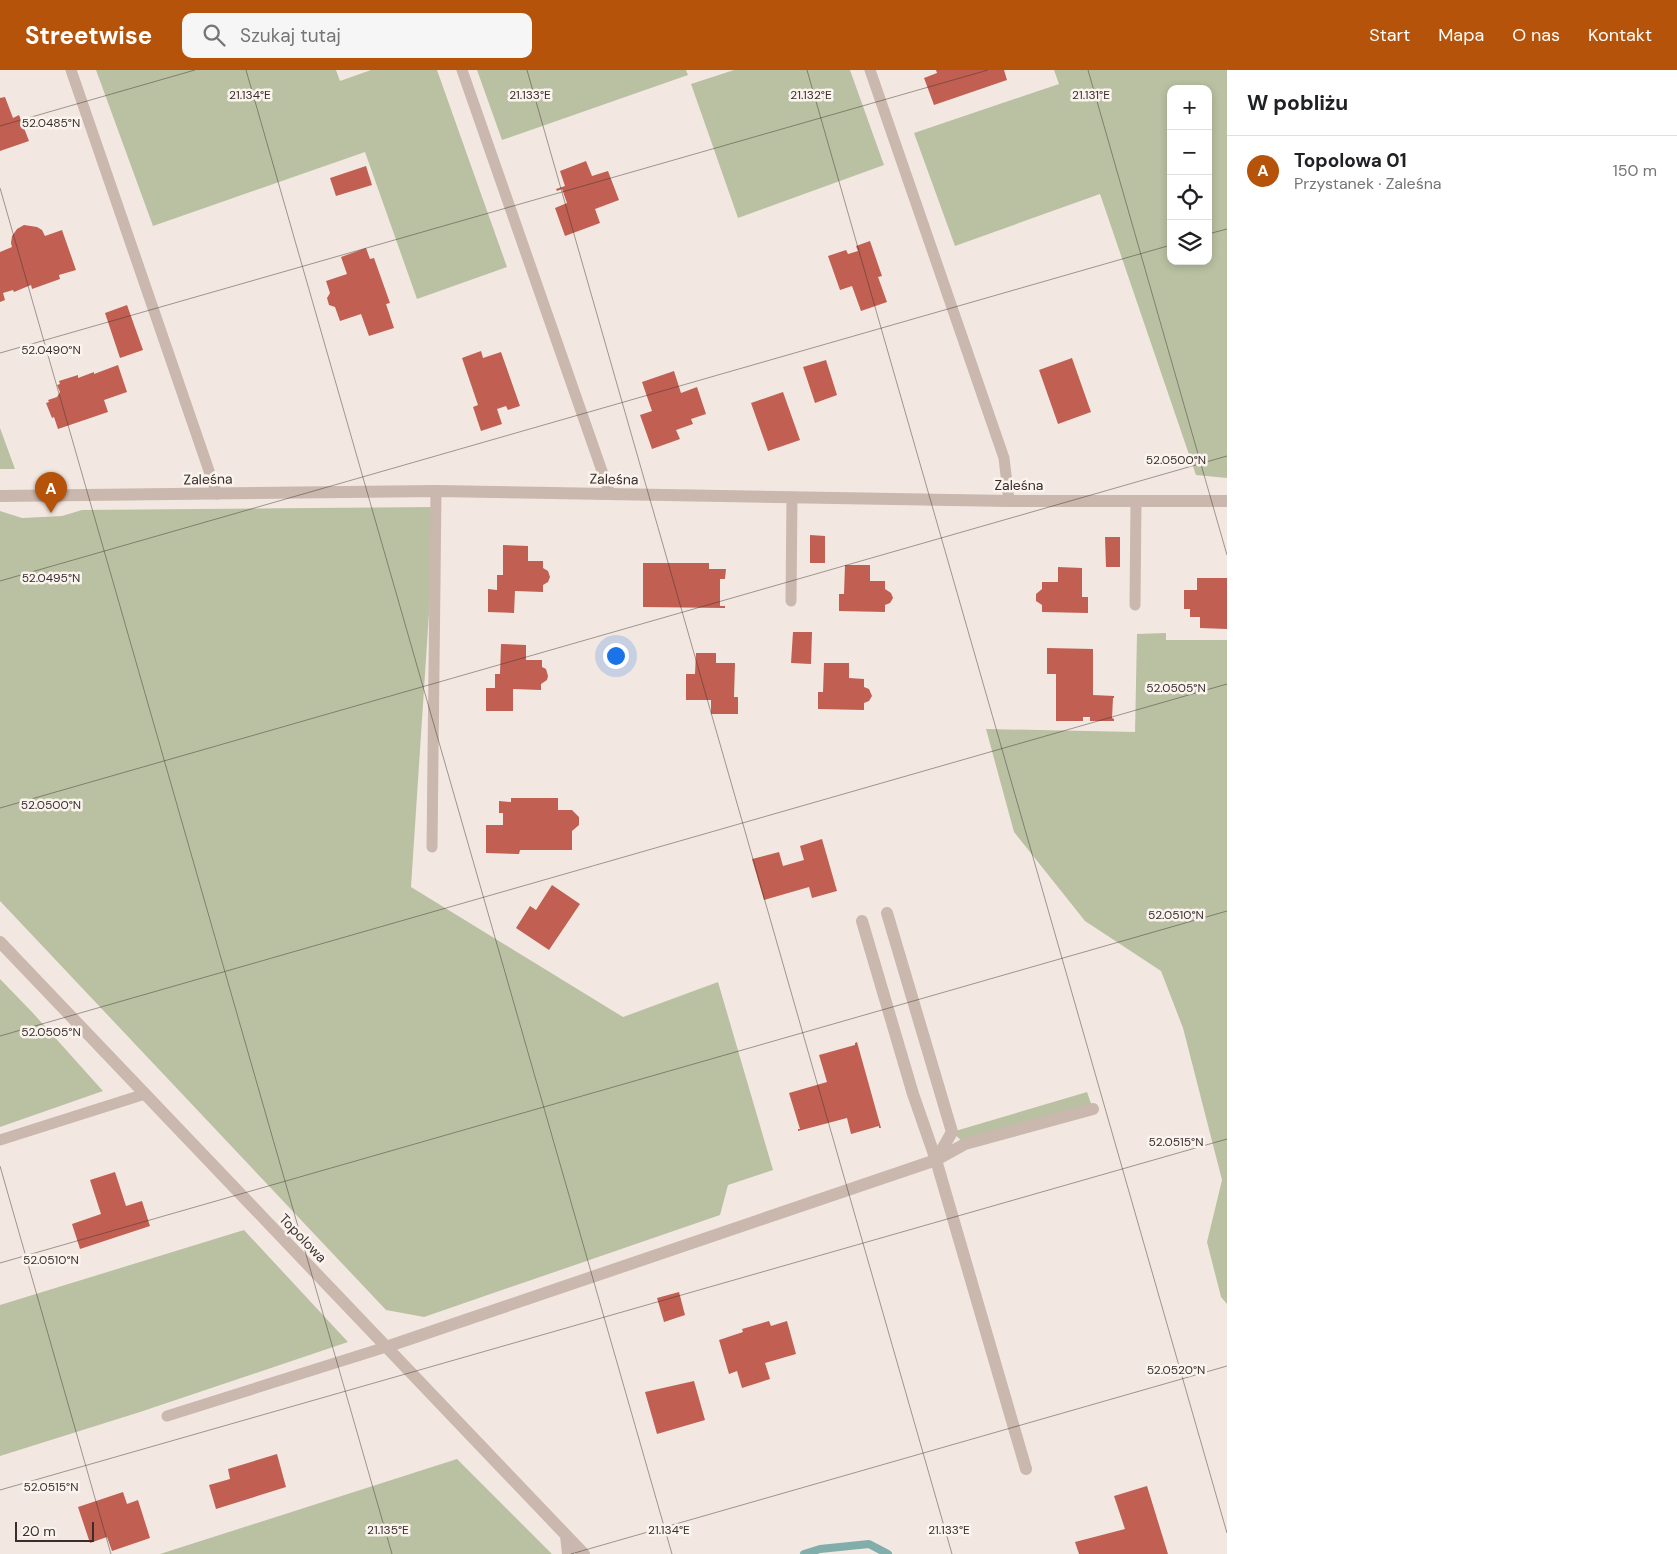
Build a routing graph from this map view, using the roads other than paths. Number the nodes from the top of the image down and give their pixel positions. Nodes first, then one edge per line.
1 (71, 70) edge
2 (462, 70) edge
3 (870, 70) edge
4 (436, 491) junction
5 (217, 494) junction
6 (610, 494) junction
7 (0, 496) edge
8 (792, 497) junction
9 (1009, 501) junction
10 (1136, 501) junction
11 (1227, 501) edge
12 (791, 601) dead end
13 (1135, 605) dead end
14 (432, 847) dead end
15 (887, 913) dead end
16 (862, 921) dead end
17 (0, 942) edge
18 (145, 1094) junction
19 (1093, 1109) dead end
20 (0, 1140) edge
21 (936, 1160) junction
22 (386, 1347) junction
23 (168, 1416) dead end
24 (1026, 1469) dead end
25 (566, 1535) junction
26 (568, 1554) edge
27 (584, 1554) edge

1 - 5 lane
2 - 6 lane
3 - 9 lane
4 - 5 street, Zaleśna
4 - 6 street, Zaleśna
4 - 14 lane
5 - 7 street, Zaleśna
6 - 8 street, Zaleśna
8 - 9 street, Zaleśna
8 - 12 lane
9 - 10 street, Zaleśna
10 - 11 street, Zaleśna
10 - 13 lane
15 - 21 street
16 - 21 street
17 - 18 street, Topolowa
18 - 20 lane
18 - 22 street, Topolowa
19 - 21 street
21 - 22 street
21 - 24 street
22 - 23 lane
22 - 25 street, Topolowa
25 - 26 street
25 - 27 street, Topolowa

